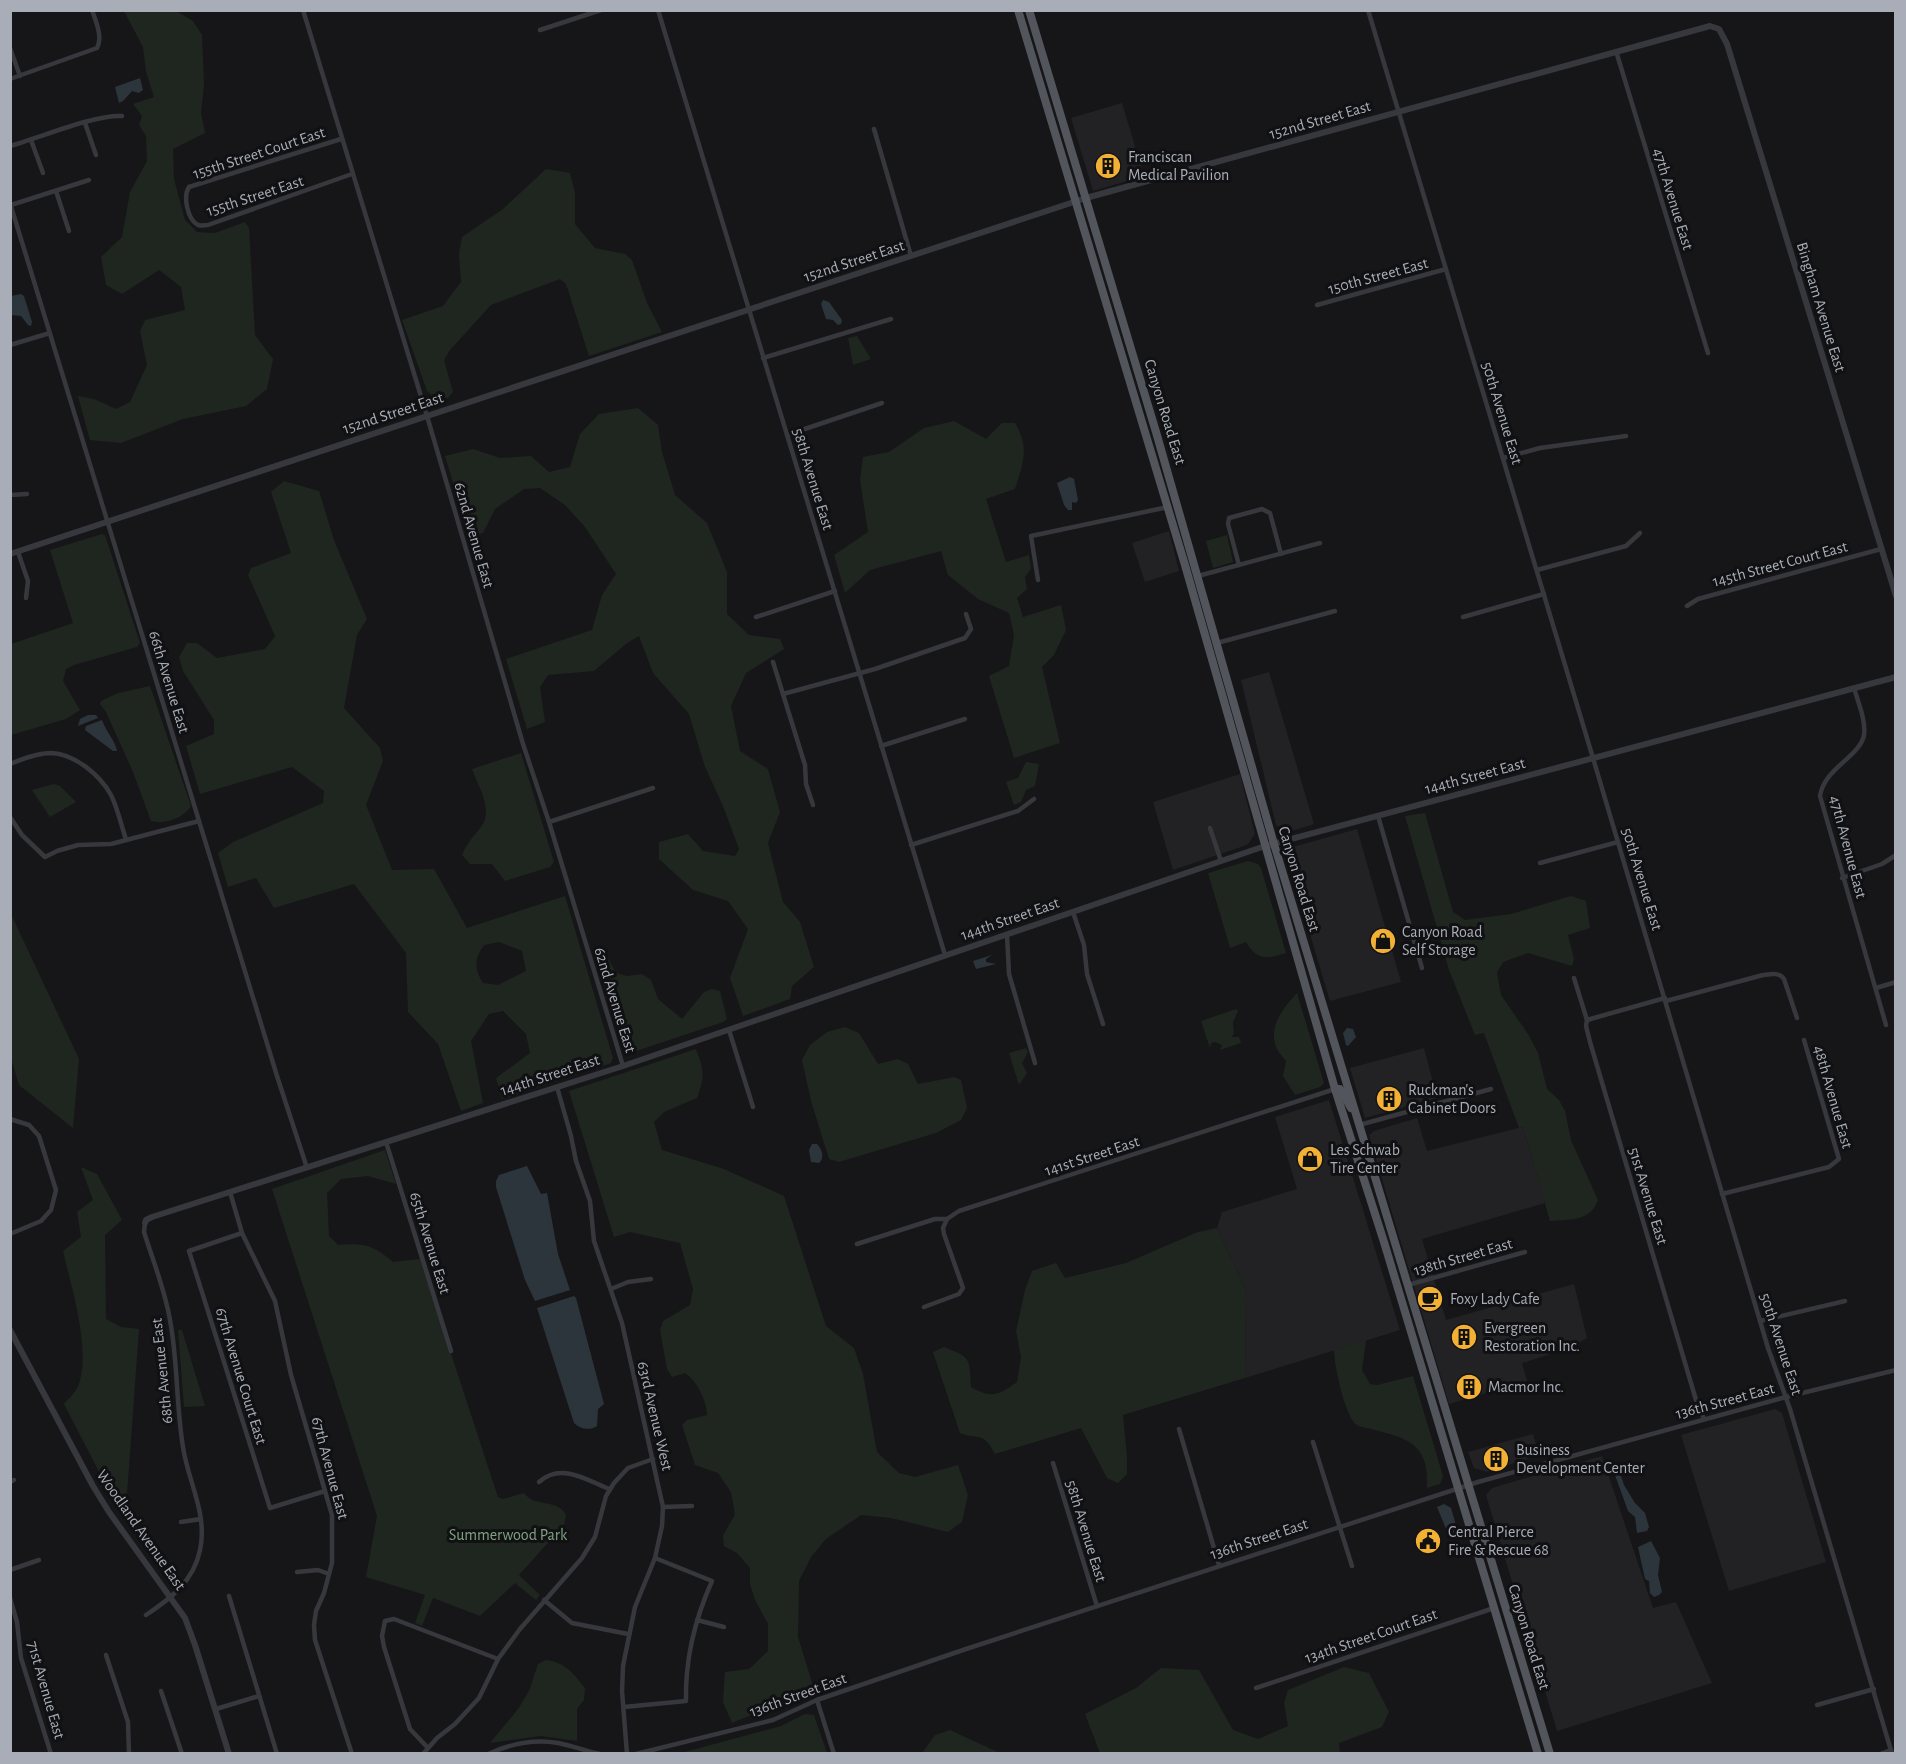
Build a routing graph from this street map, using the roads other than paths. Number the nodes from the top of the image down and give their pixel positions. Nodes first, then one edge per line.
1 (92, 10) edge
2 (303, 10) edge
3 (600, 10) edge
4 (658, 10) edge
5 (1018, 10) edge
6 (1029, 10) edge
7 (1368, 10) edge
8 (1716, 28) joint
9 (540, 30) dead end
10 (10, 48) edge
11 (1616, 51) junction
12 (20, 76) junction
13 (10, 79) edge
14 (1399, 112) junction
15 (122, 116) dead end
16 (86, 123) junction
17 (873, 129) dead end
18 (341, 139) junction
19 (31, 140) junction
20 (10, 146) edge
21 (96, 155) dead end
22 (43, 173) dead end
23 (352, 174) junction
24 (89, 180) dead end
25 (56, 191) junction
26 (186, 192) joint
27 (1086, 198) junction
28 (1077, 201) junction
29 (11, 204) edge
30 (69, 231) dead end
31 (911, 256) junction
32 (1446, 269) junction
33 (1317, 305) dead end
34 (748, 310) junction
35 (891, 319) dead end
36 (50, 333) junction
37 (10, 345) edge
38 (1708, 353) dead end
39 (763, 358) junction
40 (882, 402) dead end
41 (427, 416) junction
42 (787, 435) junction
43 (1626, 436) dead end
44 (1152, 457) junction
45 (1503, 458) junction
46 (1174, 491) junction
47 (27, 494) dead end
48 (10, 495) edge
49 (1168, 507) junction
50 (108, 522) junction
51 (1640, 533) dead end
52 (1320, 543) dead end
53 (1881, 549) junction
54 (18, 552) junction
55 (10, 554) edge
56 (1281, 554) junction
57 (1239, 565) junction
58 (1537, 570) junction
59 (1198, 576) junction
60 (1038, 580) dead end
61 (835, 591) junction
62 (1544, 594) junction
63 (1896, 596) edge
64 (26, 598) dead end
65 (1687, 606) dead end
66 (1335, 611) dead end
67 (966, 614) dead end
68 (756, 617) dead end
69 (1463, 617) dead end
70 (1217, 643) junction
71 (773, 662) dead end
72 (859, 672) junction
73 (1896, 677) edge
74 (1854, 688) junction
75 (783, 694) junction
76 (965, 719) dead end
77 (881, 746) junction
78 (1593, 758) junction
79 (10, 764) edge
80 (653, 788) dead end
81 (1034, 799) dead end
82 (813, 805) dead end
83 (1378, 816) junction
84 (10, 817) edge
85 (199, 821) junction
86 (549, 822) junction
87 (1210, 828) dead end
88 (126, 839) junction
89 (1618, 842) junction
90 (911, 845) junction
91 (1270, 845) junction
92 (1896, 855) edge
93 (1221, 861) junction
94 (1540, 863) dead end
95 (1842, 878) junction
96 (1073, 912) junction
97 (1007, 935) junction
98 (945, 955) junction
99 (1422, 968) dead end
100 (1574, 978) dead end
101 (1896, 982) edge
102 (1876, 988) junction
103 (1665, 1000) junction
104 (1797, 1018) dead end
105 (1587, 1020) junction
106 (1103, 1024) dead end
107 (1886, 1025) dead end
108 (729, 1030) junction
109 (1804, 1040) dead end
110 (1035, 1063) dead end
111 (623, 1066) junction
112 (557, 1087) junction
113 (1335, 1089) junction
114 (1491, 1089) dead end
115 (753, 1107) dead end
116 (10, 1119) edge
117 (1359, 1125) junction
118 (386, 1142) junction
119 (307, 1168) junction
120 (230, 1192) junction
121 (1722, 1194) junction
122 (947, 1220) junction
123 (145, 1223) joint
124 (11, 1232) edge
125 (242, 1233) junction
126 (1384, 1242) junction
127 (857, 1244) dead end
128 (1525, 1252) dead end
129 (651, 1279) dead end
130 (1408, 1285) junction
131 (611, 1289) junction
132 (1845, 1301) dead end
133 (924, 1307) dead end
134 (1760, 1321) junction
135 (10, 1330) edge
136 (451, 1351) dead end
137 (1896, 1370) edge
138 (1786, 1397) junction
139 (1704, 1419) junction
140 (1179, 1429) dead end
141 (1313, 1442) dead end
142 (653, 1459) junction
143 (1053, 1463) dead end
144 (539, 1482) dead end
145 (1468, 1485) junction
146 (1458, 1488) junction
147 (609, 1489) junction
148 (325, 1491) junction
149 (692, 1506) dead end
150 (663, 1507) junction
151 (201, 1519) junction
152 (181, 1522) dead end
153 (1338, 1526) junction
154 (655, 1558) junction
155 (39, 1560) dead end
156 (1219, 1565) junction
157 (1352, 1566) dead end
158 (10, 1570) edge
159 (297, 1572) dead end
160 (329, 1574) junction
161 (229, 1596) dead end
162 (10, 1598) edge
163 (172, 1598) junction
164 (544, 1600) junction
165 (1097, 1606) junction
166 (1494, 1608) junction
167 (146, 1615) dead end
168 (697, 1620) junction
169 (724, 1628) dead end
170 (628, 1634) junction
171 (106, 1655) dead end
172 (498, 1659) junction
173 (1256, 1688) dead end
174 (1874, 1689) junction
175 (161, 1691) dead end
176 (259, 1696) junction
177 (817, 1700) junction
178 (1817, 1705) dead end
179 (624, 1707) junction
180 (216, 1710) junction
181 (428, 1748) junction
182 (1891, 1752) edge
183 (51, 1754) edge
184 (129, 1754) edge
185 (182, 1754) edge
186 (230, 1754) edge
187 (277, 1754) edge
188 (352, 1754) edge
189 (423, 1754) edge
190 (488, 1754) edge
191 (600, 1754) edge
192 (627, 1754) edge
193 (636, 1754) edge
194 (834, 1754) edge
195 (1538, 1754) edge
196 (1550, 1754) edge
197 (1880, 1754) edge

1 - 12 street
2 - 18 street, 62nd Avenue East
3 - 9 street
4 - 34 street, 58th Avenue East
5 - 28 main road, Canyon Road East
6 - 27 main road, Canyon Road East
7 - 14 street, 50th Avenue East
8 - 11 street, 152nd Street East
8 - 53 street, Bingham Avenue East
10 - 12 street
11 - 14 street, 152nd Street East
11 - 38 street, 47th Avenue East
12 - 13 street
14 - 27 street, 152nd Street East
14 - 32 street, 50th Avenue East
15 - 16 street
16 - 19 street
16 - 21 street
17 - 31 street
18 - 23 street, 62nd Avenue East
18 - 26 street, 155th Street Court East
19 - 20 street
19 - 22 street
23 - 26 street, 155th Street East
23 - 41 street, 62nd Avenue East
24 - 25 street
25 - 29 street
25 - 30 street
27 - 28 street, 152nd Street East
27 - 46 main road, Canyon Road East
28 - 31 street, 152nd Street East
28 - 44 main road, Canyon Road East
29 - 36 street, 66th Avenue East
31 - 34 street, 152nd Street East
32 - 33 street, 150th Street East
32 - 45 street, 50th Avenue East
34 - 39 street, 58th Avenue East
34 - 41 street, 152nd Street East
35 - 39 street
36 - 37 street
36 - 50 street, 66th Avenue East
39 - 42 street, 58th Avenue East
40 - 42 street
41 - 50 street, 152nd Street East
41 - 86 street, 62nd Avenue East
42 - 61 street, 58th Avenue East
43 - 45 street
44 - 46 main road
44 - 49 main road, Canyon Road East
45 - 58 street, 50th Avenue East
46 - 59 main road, Canyon Road East
47 - 48 street
49 - 60 street
49 - 91 main road, Canyon Road East
50 - 54 street, 152nd Street East
50 - 85 street, 66th Avenue East
51 - 58 street
52 - 56 street
53 - 63 street, Bingham Avenue East
53 - 65 street, 145th Street Court East
54 - 55 street, 152nd Street East
54 - 64 street
56 - 57 street
56 - 57 street
57 - 59 street
58 - 62 street, 50th Avenue East
59 - 70 main road, Canyon Road East
61 - 68 street
61 - 72 street, 58th Avenue East
62 - 69 street
62 - 78 street, 50th Avenue East
66 - 70 street
67 - 72 street
70 - 91 main road, Canyon Road East
71 - 75 street
72 - 75 street
72 - 77 street, 58th Avenue East
73 - 74 street, 144th Street East
74 - 78 street, 144th Street East
74 - 95 street, 47th Avenue East
75 - 82 street
76 - 77 street
77 - 90 street, 58th Avenue East
78 - 83 street, 144th Street East
78 - 89 street, 50th Avenue East
79 - 88 street
80 - 86 street
81 - 90 street
83 - 91 street, 144th Street East
83 - 99 street
84 - 88 street
85 - 88 street
85 - 119 street, 66th Avenue East
86 - 111 street, 62nd Avenue East
87 - 93 street
89 - 94 street
89 - 103 street, 50th Avenue East
90 - 98 street, 58th Avenue East
91 - 93 street, 144th Street East
91 - 113 main road, Canyon Road East
91 - 117 main road, Canyon Road East
92 - 95 street
93 - 96 street, 144th Street East
95 - 102 street, 47th Avenue East
96 - 97 street, 144th Street East
96 - 106 street
97 - 98 street, 144th Street East
97 - 110 street
98 - 108 street, 144th Street East
100 - 105 street, 51st Avenue East
101 - 102 street
102 - 107 street, 47th Avenue East
103 - 104 street
103 - 105 street
103 - 121 street, 50th Avenue East
105 - 139 street, 51st Avenue East
108 - 111 street, 144th Street East
108 - 115 street
109 - 121 street, 48th Avenue East
111 - 112 street, 144th Street East
112 - 118 street, 144th Street East
112 - 131 street, 63rd Avenue West
113 - 117 main road
113 - 122 street, 141st Street East
113 - 126 main road, Canyon Road East
114 - 117 street
116 - 124 street
117 - 130 main road, Canyon Road East
118 - 119 street, 144th Street East
118 - 136 street, 65th Avenue East
119 - 120 street, 144th Street East
120 - 123 street, 144th Street East
120 - 125 street, 67th Avenue East
121 - 134 street, 50th Avenue East
122 - 127 street, 141st Street East
122 - 133 street
123 - 151 street, 68th Avenue East
125 - 148 street, 67th Avenue East
125 - 148 street, 67th Avenue Court East
126 - 130 main road
126 - 146 main road, Canyon Road East
128 - 130 street, 138th Street East
129 - 131 street
130 - 145 main road, Canyon Road East
131 - 142 street, 63rd Avenue West
132 - 134 street
134 - 138 street, 50th Avenue East
135 - 163 street, Woodland Avenue East
137 - 138 street, 136th Street East
138 - 139 street, 136th Street East
138 - 174 street, 50th Avenue East
139 - 145 street, 136th Street East
140 - 156 street
141 - 153 street
142 - 147 street
142 - 150 street, 63rd Avenue West
143 - 165 street, 58th Avenue East
144 - 147 street
145 - 146 street, 136th Street East
145 - 196 main road, Canyon Road East
146 - 153 street, 136th Street East
146 - 166 main road, Canyon Road East
147 - 164 street
148 - 160 street, 67th Avenue East
149 - 150 street
150 - 154 street, 63rd Avenue West
151 - 152 street
151 - 163 street, 68th Avenue East
153 - 156 street, 136th Street East
153 - 157 street
154 - 168 street
154 - 170 street, 63rd Avenue West
155 - 158 street
156 - 165 street, 136th Street East
159 - 160 street
160 - 188 street, 67th Avenue East
161 - 176 street
162 - 183 street, 71st Avenue East
163 - 167 street
163 - 180 street, Woodland Avenue East
164 - 170 street
164 - 172 street
165 - 177 street, 136th Street East
166 - 173 street, 134th Street Court East
166 - 195 main road, Canyon Road East
168 - 169 street
168 - 179 street
170 - 179 street, 63rd Avenue West
171 - 184 street
172 - 181 street
172 - 181 street
174 - 178 street
174 - 182 street, 50th Avenue East
175 - 185 street
176 - 180 street
176 - 187 street
177 - 193 street, 136th Street East
177 - 194 street
179 - 192 street, 63rd Avenue West
180 - 186 street, Woodland Avenue East
181 - 189 street
182 - 197 street
190 - 191 street

